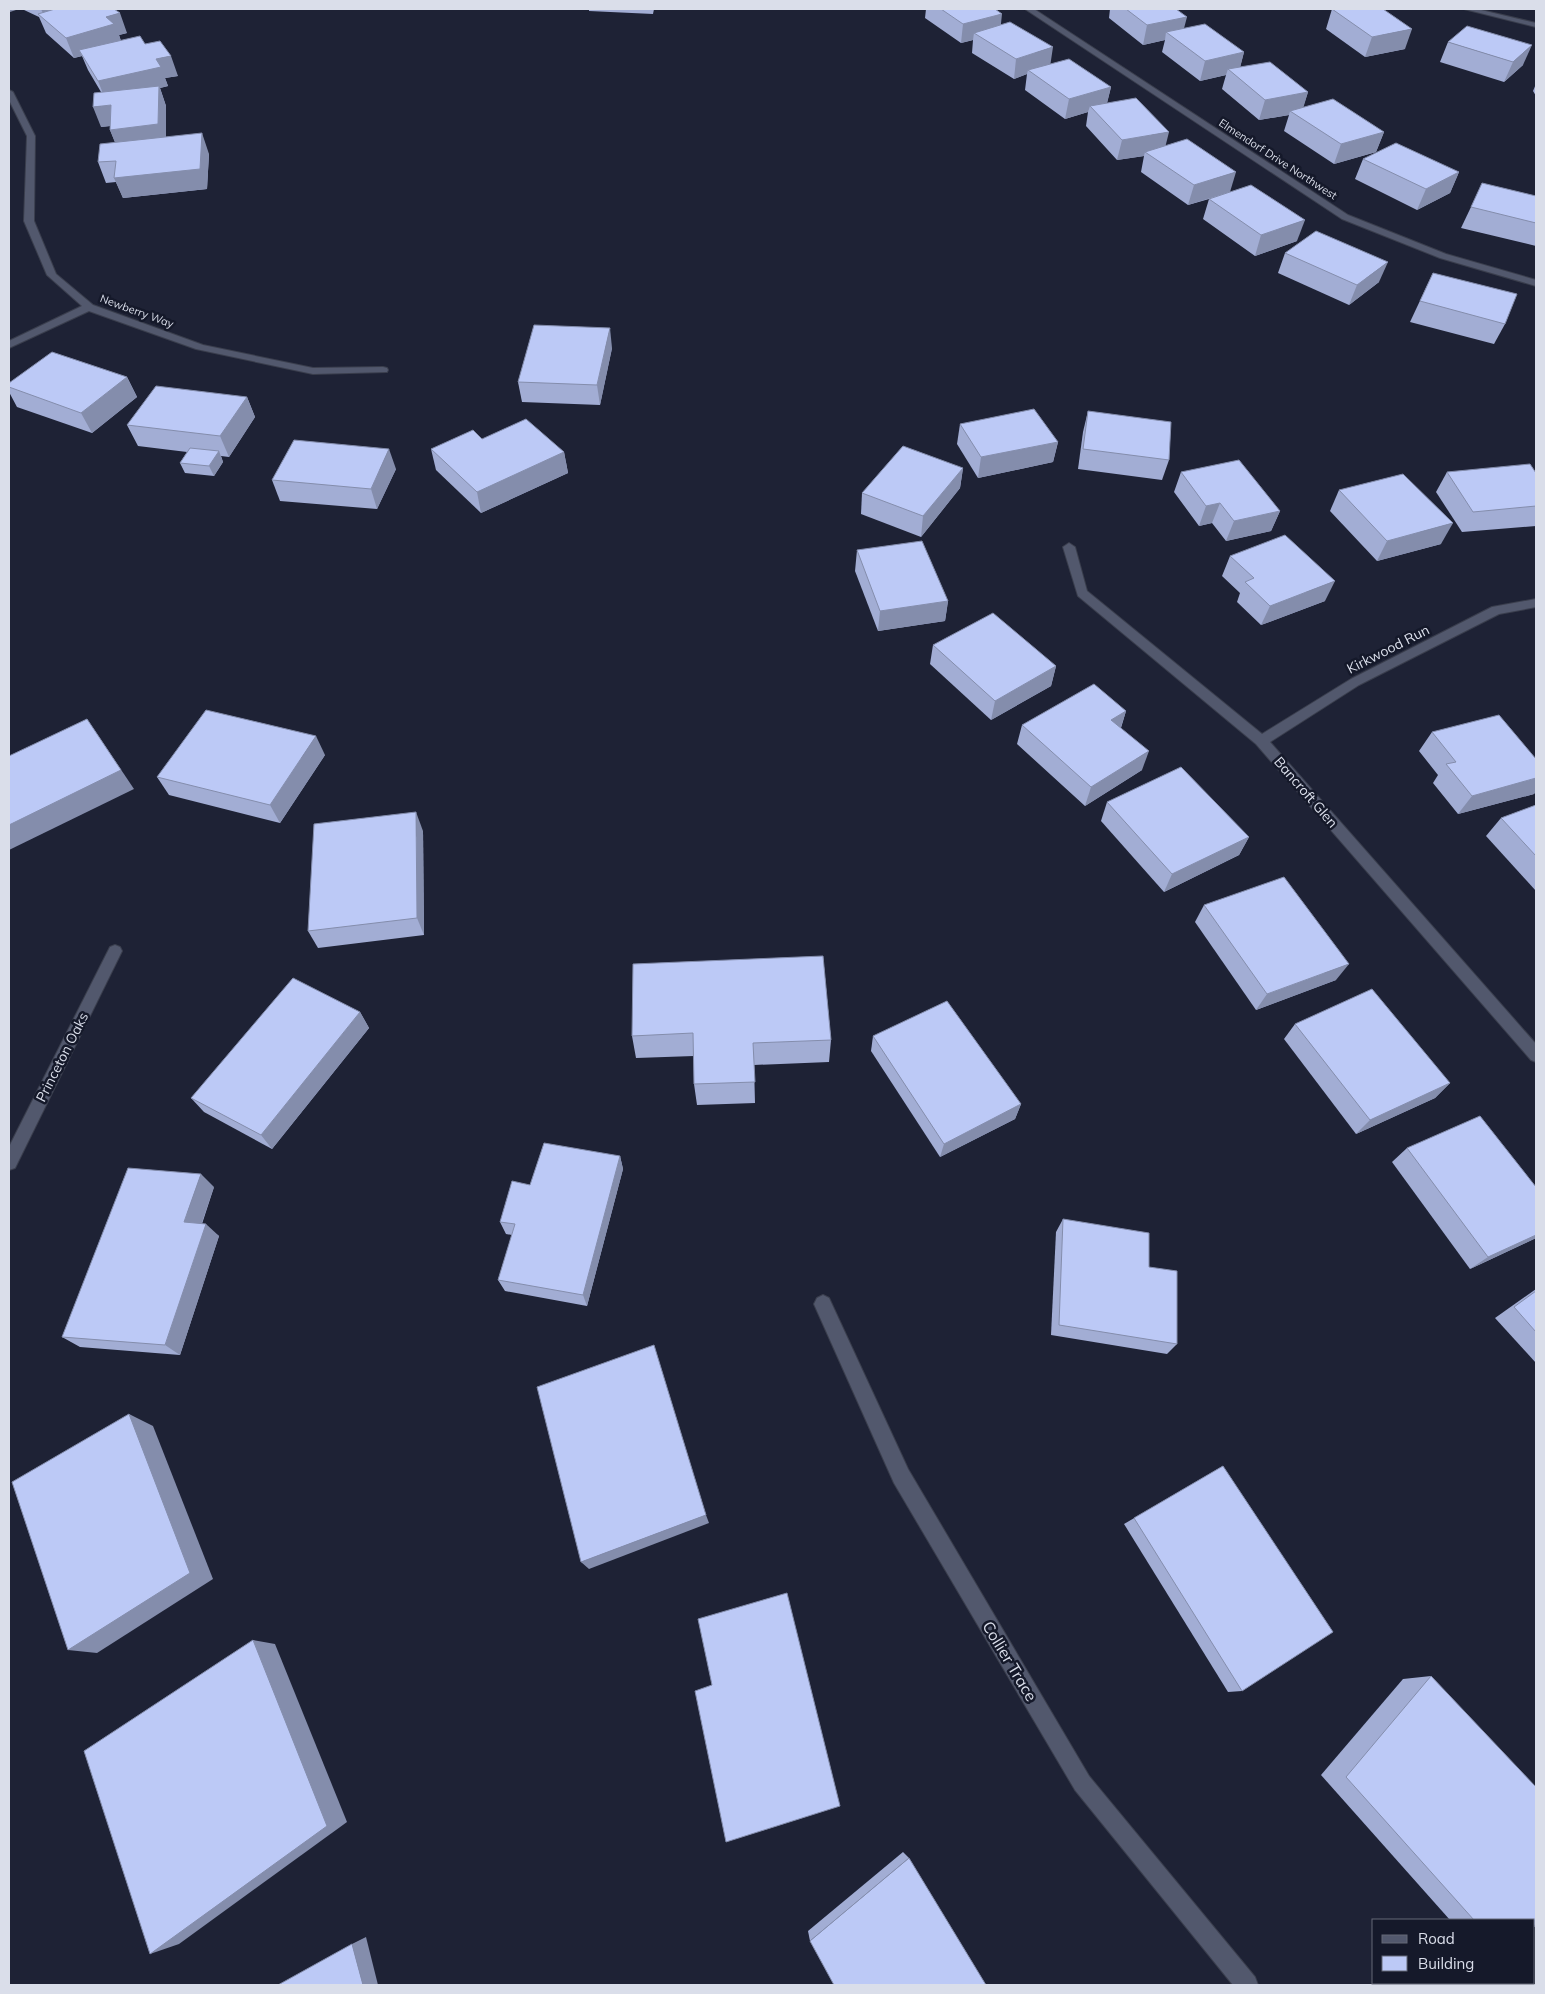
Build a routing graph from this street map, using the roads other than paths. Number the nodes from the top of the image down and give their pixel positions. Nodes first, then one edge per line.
1 (1029, 9) edge
2 (1468, 9) edge
3 (1536, 25) edge
4 (9, 92) edge
5 (1536, 283) edge
6 (89, 307) junction
7 (9, 345) edge
8 (383, 370) dead end
9 (1069, 547) dead end
10 (1536, 603) edge
11 (1261, 741) junction
12 (115, 951) dead end
13 (1536, 1055) edge
14 (9, 1164) edge
15 (823, 1304) dead end
16 (1247, 1985) edge

1 - 5 street, Elmendorf Drive Northwest
2 - 3 street
4 - 6 street, Newberry Way
6 - 7 street
6 - 8 street, Newberry Way
9 - 11 street, Bancroft Glen
10 - 11 street, Kirkwood Run
11 - 13 street, Bancroft Glen
12 - 14 street, Princeton Oaks
15 - 16 street, Collier Trace

